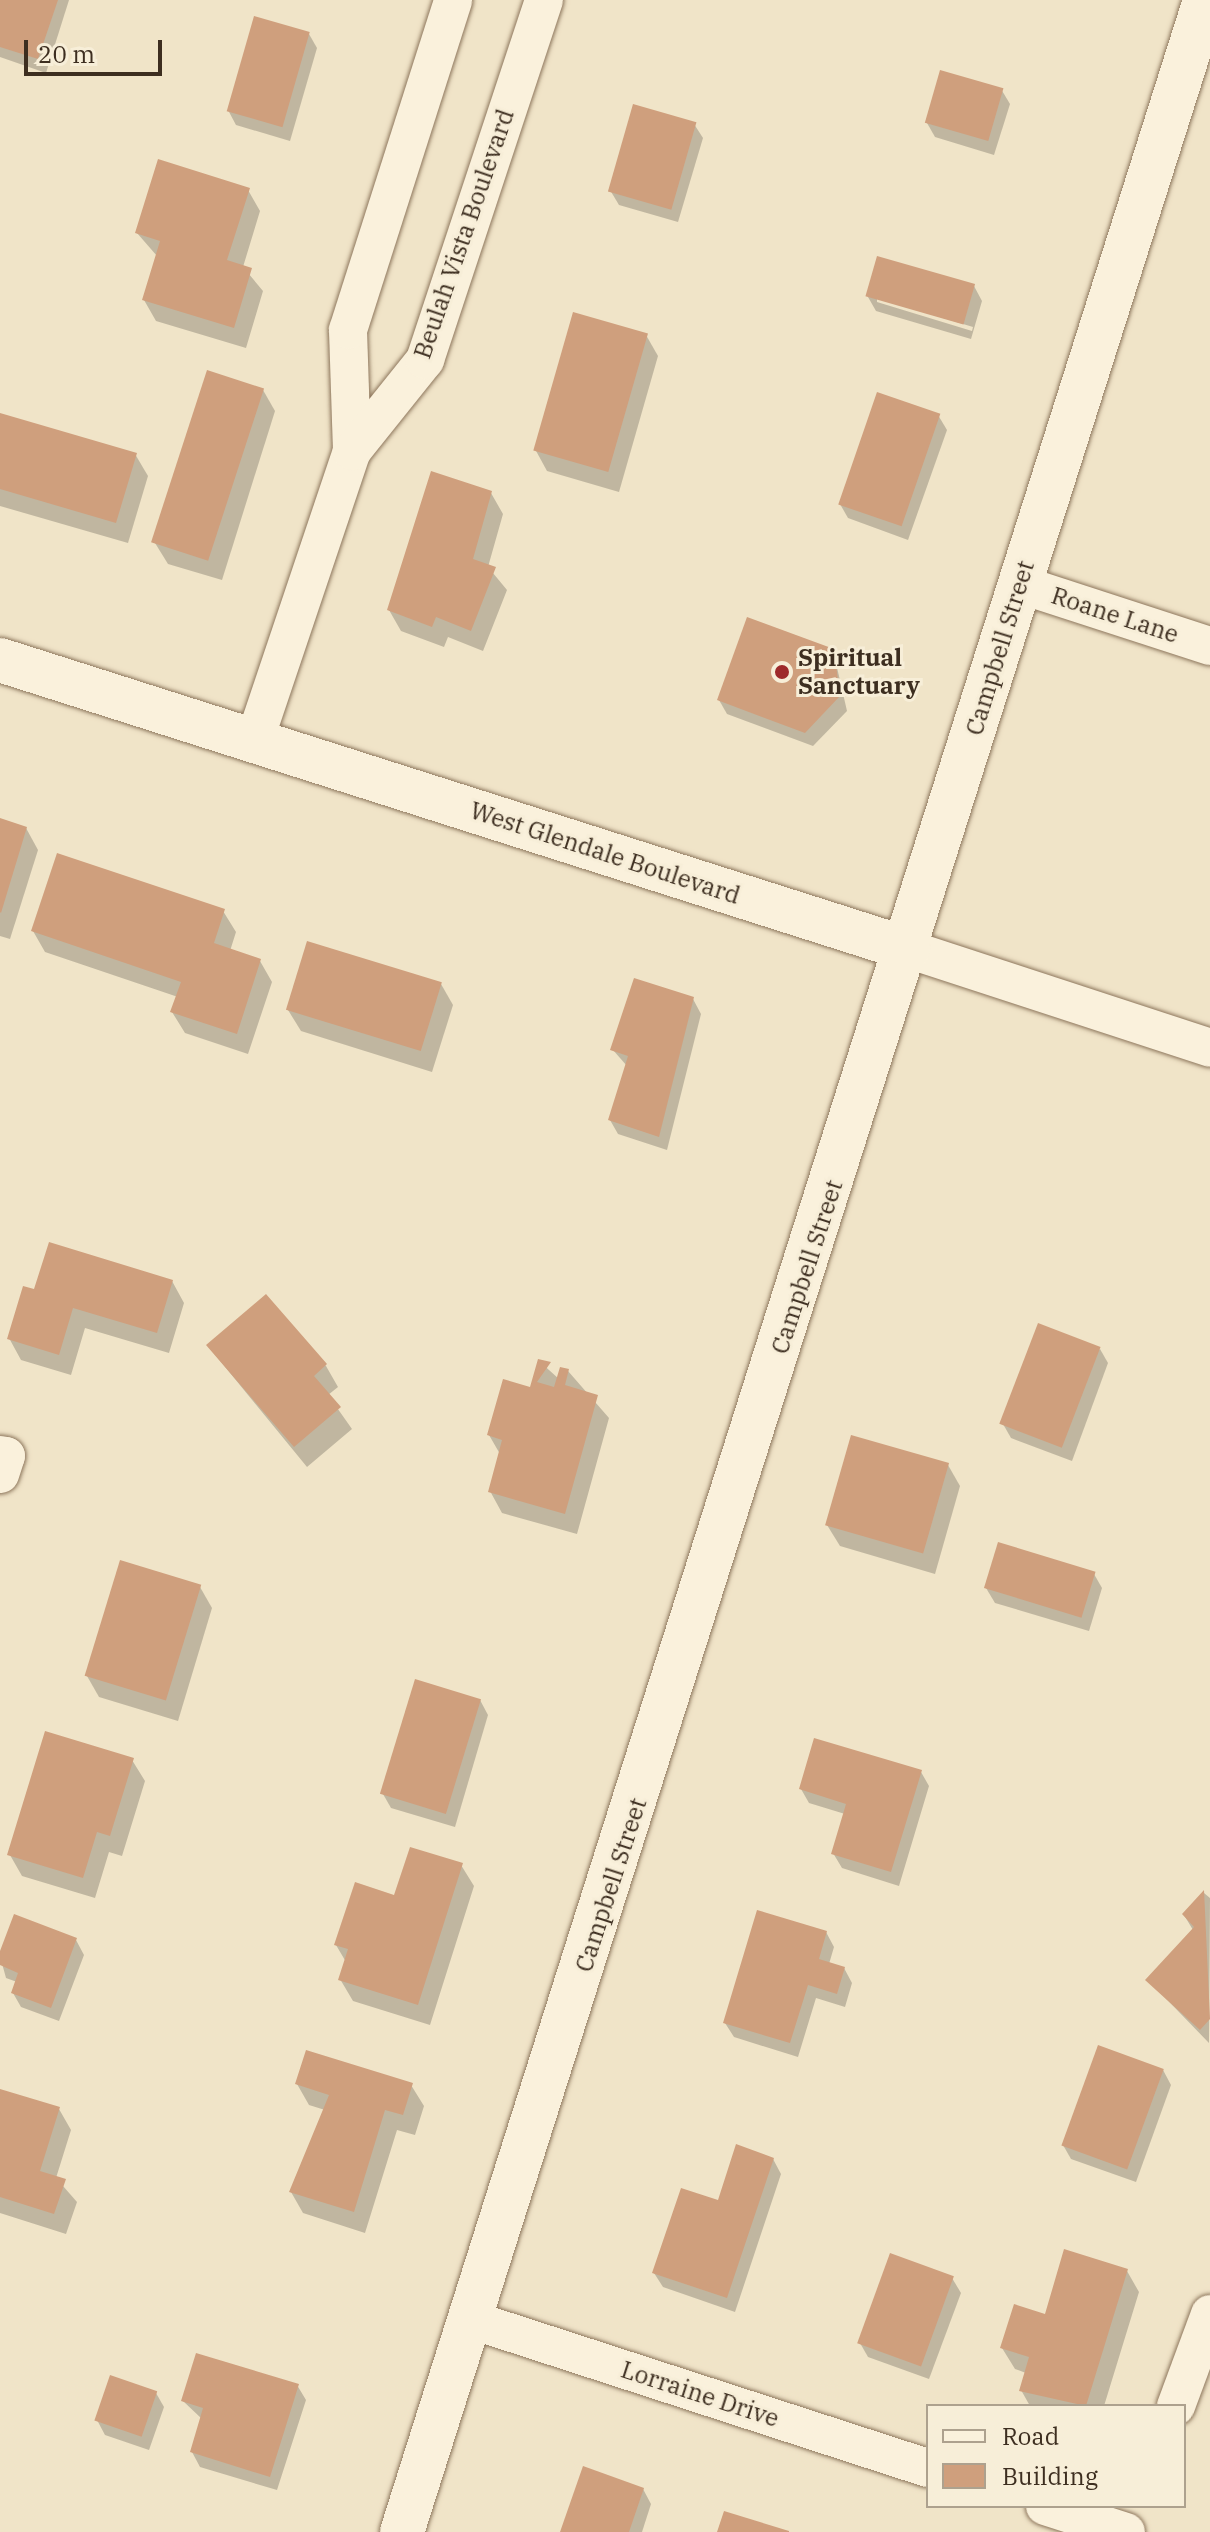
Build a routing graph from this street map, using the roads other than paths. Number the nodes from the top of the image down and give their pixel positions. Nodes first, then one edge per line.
1 (453, 0) edge
2 (544, 0) edge
3 (1205, 0) edge
4 (352, 451) junction
5 (1019, 584) junction
6 (1210, 646) edge
7 (0, 660) edge
8 (254, 742) junction
9 (908, 949) junction
10 (1210, 1048) edge
11 (1210, 2314) edge
12 (472, 2320) junction
13 (1177, 2404) edge
14 (926, 2467) edge
15 (1051, 2508) edge
16 (1139, 2508) edge
17 (402, 2532) edge
18 (1128, 2532) edge

1 - 4 street, Beulah Vista Boulevard
2 - 4 street, Beulah Vista Boulevard
3 - 5 main road, Campbell Street
4 - 8 street, Beulah Vista Boulevard
5 - 6 street, Roane Lane
5 - 9 main road, Campbell Street
7 - 8 main road, West Glendale Boulevard
8 - 9 main road, West Glendale Boulevard
9 - 10 street, West Glendale Boulevard
9 - 12 main road, Campbell Street
11 - 13 street
12 - 14 street, Lorraine Drive
12 - 17 main road, Campbell Street
15 - 18 street
16 - 18 street

